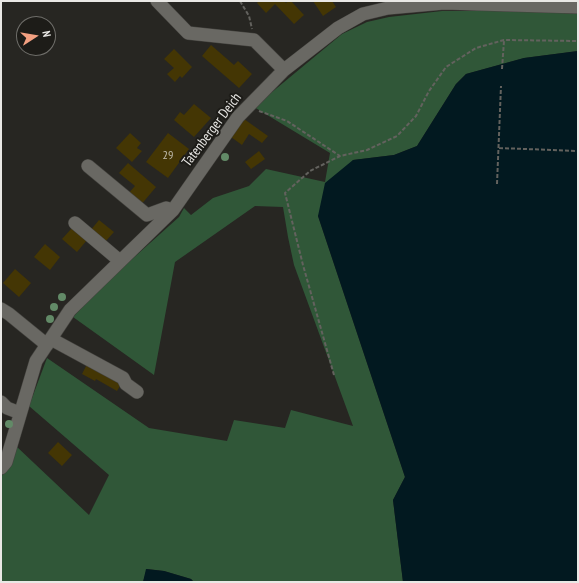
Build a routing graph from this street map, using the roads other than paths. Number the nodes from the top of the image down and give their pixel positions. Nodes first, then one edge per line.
1 (157, 1) edge
2 (433, 2) edge
3 (497, 3) edge
4 (578, 7) edge
5 (284, 70) junction
6 (88, 166) dead end
7 (173, 210) junction
8 (76, 223) dead end
9 (120, 261) junction
10 (1, 309) edge
11 (49, 342) junction
12 (137, 392) dead end
13 (1, 402) edge
14 (20, 413) junction
15 (1, 468) edge

1 - 5 street
2 - 3 street, Tatenberger Deich
2 - 5 street, Tatenberger Deich
3 - 4 street, Tatenberger Deich
5 - 7 street, Tatenberger Deich
6 - 7 street
7 - 9 street, Tatenberger Deich
8 - 9 street
9 - 11 street, Tatenberger Deich
10 - 11 street
11 - 12 street
11 - 14 street, Tatenberger Deich
13 - 14 street
14 - 15 street, Tatenberger Deich

